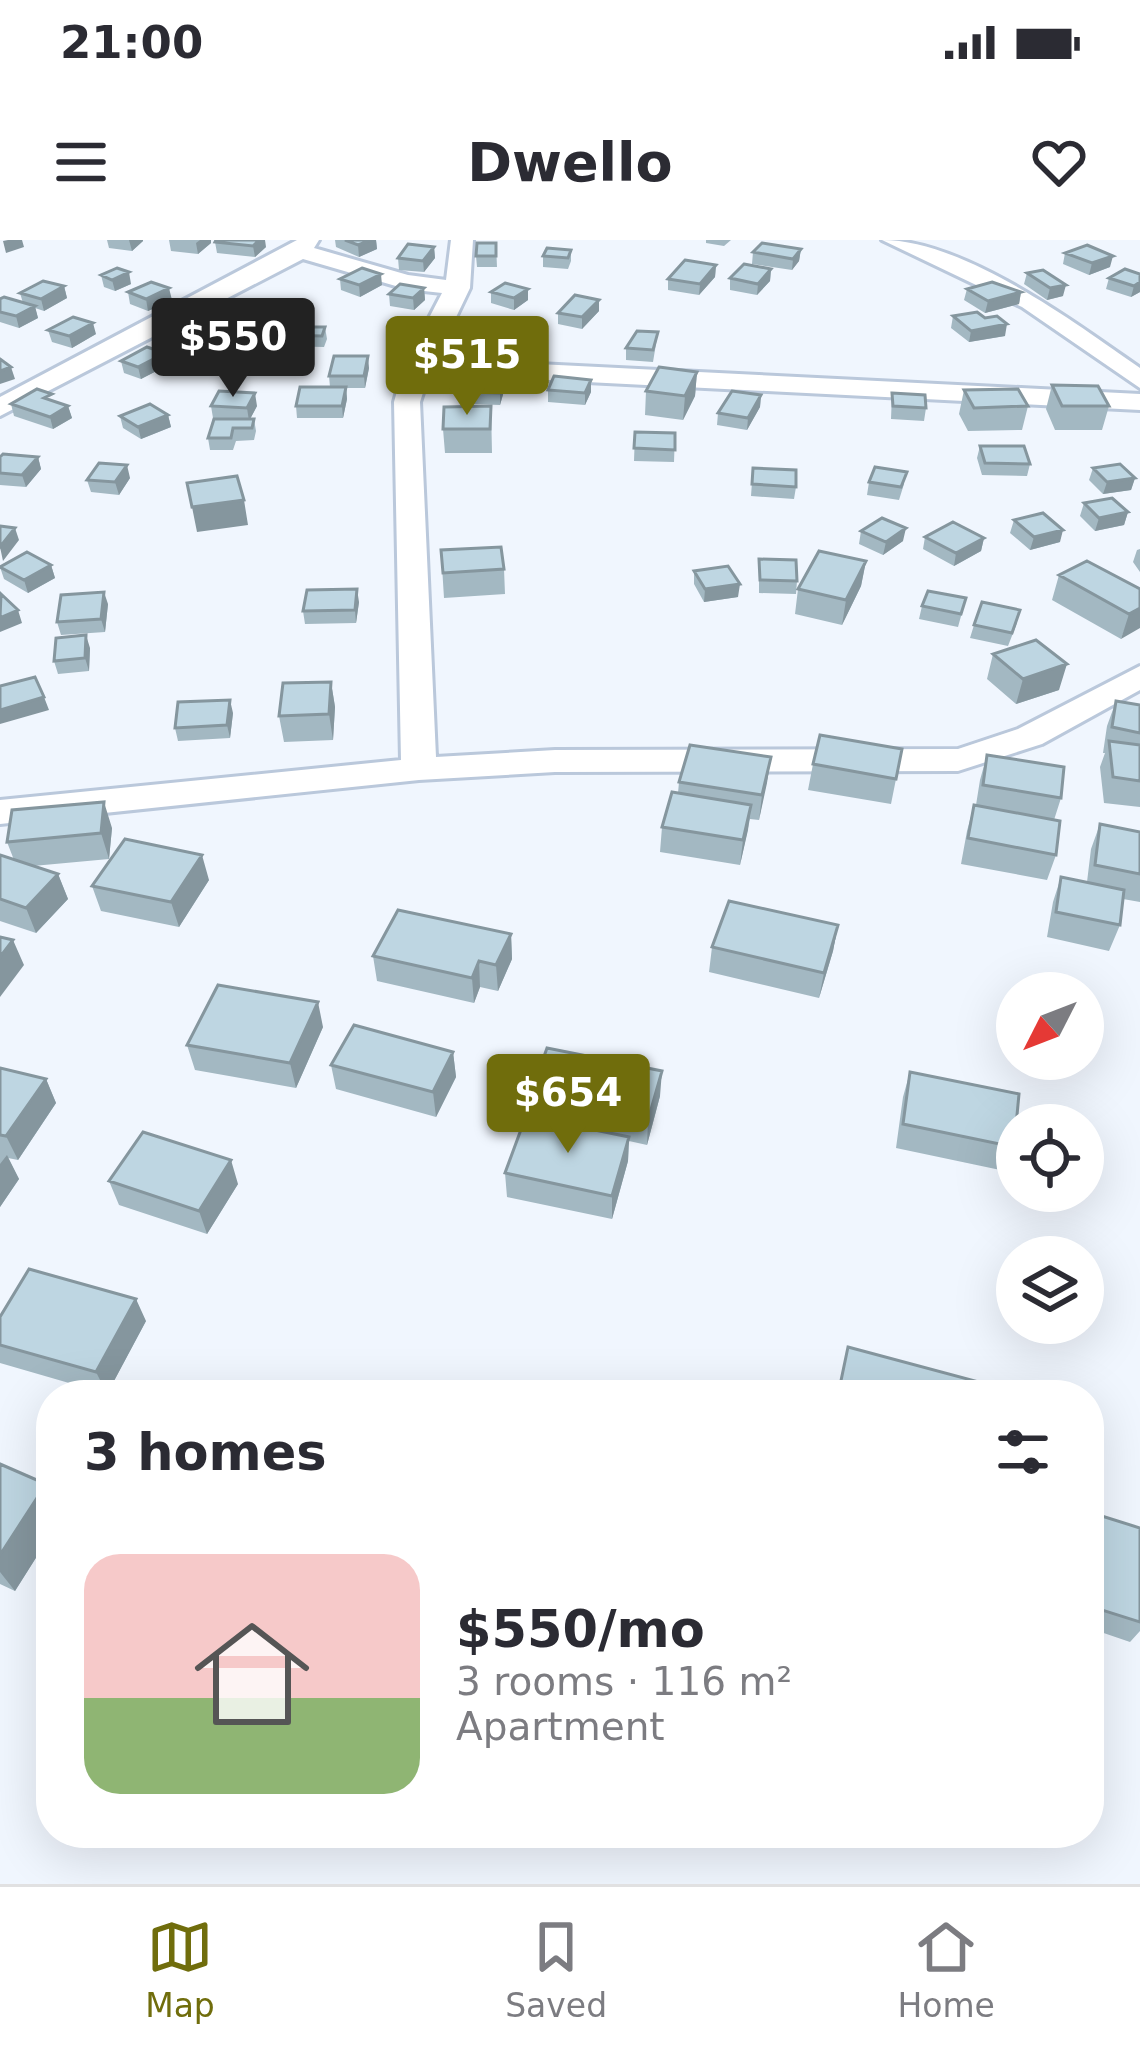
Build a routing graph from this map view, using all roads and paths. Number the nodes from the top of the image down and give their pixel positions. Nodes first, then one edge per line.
1 (462, 240) edge
2 (893, 240) edge
3 (304, 246) edge
4 (458, 288) junction
5 (416, 366) junction
6 (1140, 380) edge
7 (1140, 401) edge
8 (0, 408) edge
9 (1140, 676) edge
10 (419, 769) junction
11 (0, 812) edge

1 - 4 street
2 - 6 street
3 - 4 street
3 - 8 street
4 - 5 street
5 - 7 street
5 - 10 street
9 - 10 street
10 - 11 street

